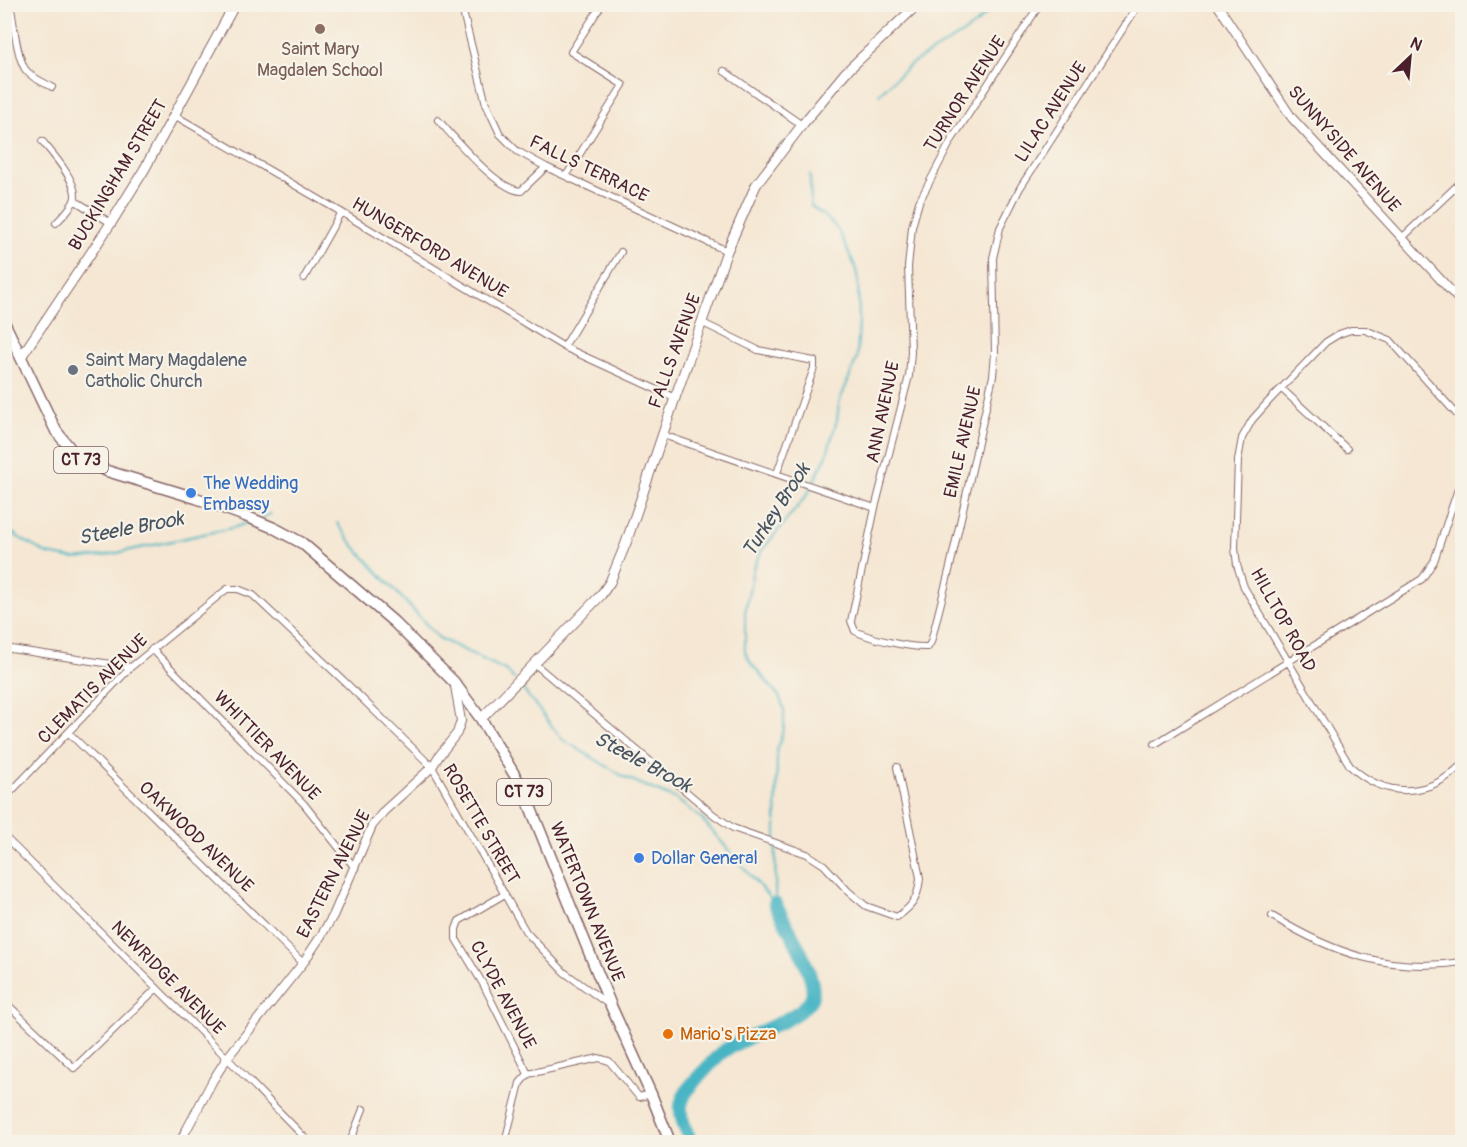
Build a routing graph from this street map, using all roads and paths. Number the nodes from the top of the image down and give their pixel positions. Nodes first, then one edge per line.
1 (10, 4) edge
2 (235, 4) edge
3 (461, 4) edge
4 (602, 4) edge
5 (902, 4) edge
6 (1040, 4) edge
7 (1139, 4) edge
8 (1219, 6) edge
9 (915, 8) edge
10 (724, 71) dead end
11 (52, 87) dead end
12 (174, 115) junction
13 (438, 120) dead end
14 (802, 125) junction
15 (42, 141) dead end
16 (546, 167) junction
17 (566, 176) junction
18 (1462, 181) edge
19 (74, 200) junction
20 (920, 202) joint
21 (341, 212) junction
22 (56, 223) dead end
23 (111, 223) junction
24 (1402, 238) junction
25 (996, 240) joint
26 (728, 251) junction
27 (621, 252) dead end
28 (304, 278) dead end
29 (1462, 303) edge
30 (4, 322) edge
31 (703, 323) junction
32 (564, 347) junction
33 (21, 357) junction
34 (1282, 388) junction
35 (675, 398) junction
36 (1462, 420) edge
37 (663, 435) junction
38 (1347, 449) dead end
39 (777, 473) junction
40 (1462, 477) edge
41 (875, 508) junction
42 (238, 589) joint
43 (852, 626) joint
44 (4, 648) edge
45 (152, 649) junction
46 (1288, 662) junction
47 (131, 667) junction
48 (533, 668) junction
49 (454, 682) junction
50 (481, 719) junction
51 (69, 733) junction
52 (1155, 744) dead end
53 (1462, 764) edge
54 (432, 767) junction
55 (897, 767) dead end
56 (4, 799) edge
57 (4, 836) edge
58 (355, 868) junction
59 (505, 894) junction
60 (1272, 916) dead end
61 (1462, 962) edge
62 (303, 963) junction
63 (157, 988) junction
64 (4, 1001) edge
65 (611, 1006) junction
66 (227, 1058) junction
67 (528, 1074) junction
68 (651, 1094) junction
69 (363, 1109) dead end
70 (180, 1143) edge
71 (309, 1143) edge
72 (350, 1143) edge
73 (506, 1143) edge
74 (670, 1143) edge

1 - 11 street
2 - 12 main road, BUCKINGHAM STREET
3 - 16 street, FALLS TERRACE
4 - 17 street
5 - 9 street
6 - 20 street, TURNOR AVENUE
7 - 25 street, LILAC AVENUE
8 - 24 street, SUNNYSIDE AVENUE
9 - 14 main road, FALLS AVENUE
10 - 14 street
12 - 21 street, HUNGERFORD AVENUE
12 - 23 main road, BUCKINGHAM STREET
13 - 16 street
14 - 26 main road, FALLS AVENUE
15 - 19 street
16 - 17 street, FALLS TERRACE
17 - 26 street, FALLS TERRACE
18 - 24 street
19 - 22 street
19 - 23 street
20 - 41 street, ANN AVENUE
21 - 28 street
21 - 32 street, HUNGERFORD AVENUE
23 - 33 main road, BUCKINGHAM STREET
24 - 29 street, SUNNYSIDE AVENUE
25 - 43 street, EMILE AVENUE
26 - 31 main road, FALLS AVENUE
27 - 32 street
30 - 33 main road, CT 73
31 - 35 main road, FALLS AVENUE
31 - 39 street
32 - 35 street, HUNGERFORD AVENUE
33 - 49 main road, WATERTOWN AVENUE / CT 73
34 - 36 street, HILLTOP ROAD
34 - 38 street
34 - 46 street, HILLTOP ROAD
35 - 37 main road, FALLS AVENUE
37 - 39 street
37 - 48 main road, FALLS AVENUE
39 - 41 street
40 - 46 street
41 - 43 street, ANN AVENUE
42 - 45 street, CLEMATIS AVENUE
42 - 54 street, ROSETTE STREET
44 - 47 street
45 - 47 street, CLEMATIS AVENUE
45 - 58 street, WHITTIER AVENUE
46 - 52 street
46 - 53 street, HILLTOP ROAD
47 - 51 street, CLEMATIS AVENUE
48 - 50 main road, FALLS AVENUE
48 - 55 street
49 - 50 main road, WATERTOWN AVENUE / CT 73
49 - 54 street, EASTERN AVENUE
50 - 65 main road, WATERTOWN AVENUE / CT 73
51 - 56 street, CLEMATIS AVENUE
51 - 62 street, OAKWOOD AVENUE
54 - 58 street, EASTERN AVENUE
54 - 59 street, ROSETTE STREET
57 - 63 street, NEWRIDGE AVENUE
58 - 62 street, EASTERN AVENUE
59 - 65 street, ROSETTE STREET
59 - 67 street, CLYDE AVENUE
60 - 61 street
62 - 66 street, EASTERN AVENUE
63 - 64 street
63 - 66 street, NEWRIDGE AVENUE
65 - 68 main road, WATERTOWN AVENUE / CT 73
66 - 70 street, EASTERN AVENUE
66 - 71 street, NEWRIDGE AVENUE
67 - 68 street
67 - 73 street, CLYDE AVENUE
68 - 74 main road, WATERTOWN AVENUE / CT 73
69 - 72 street

